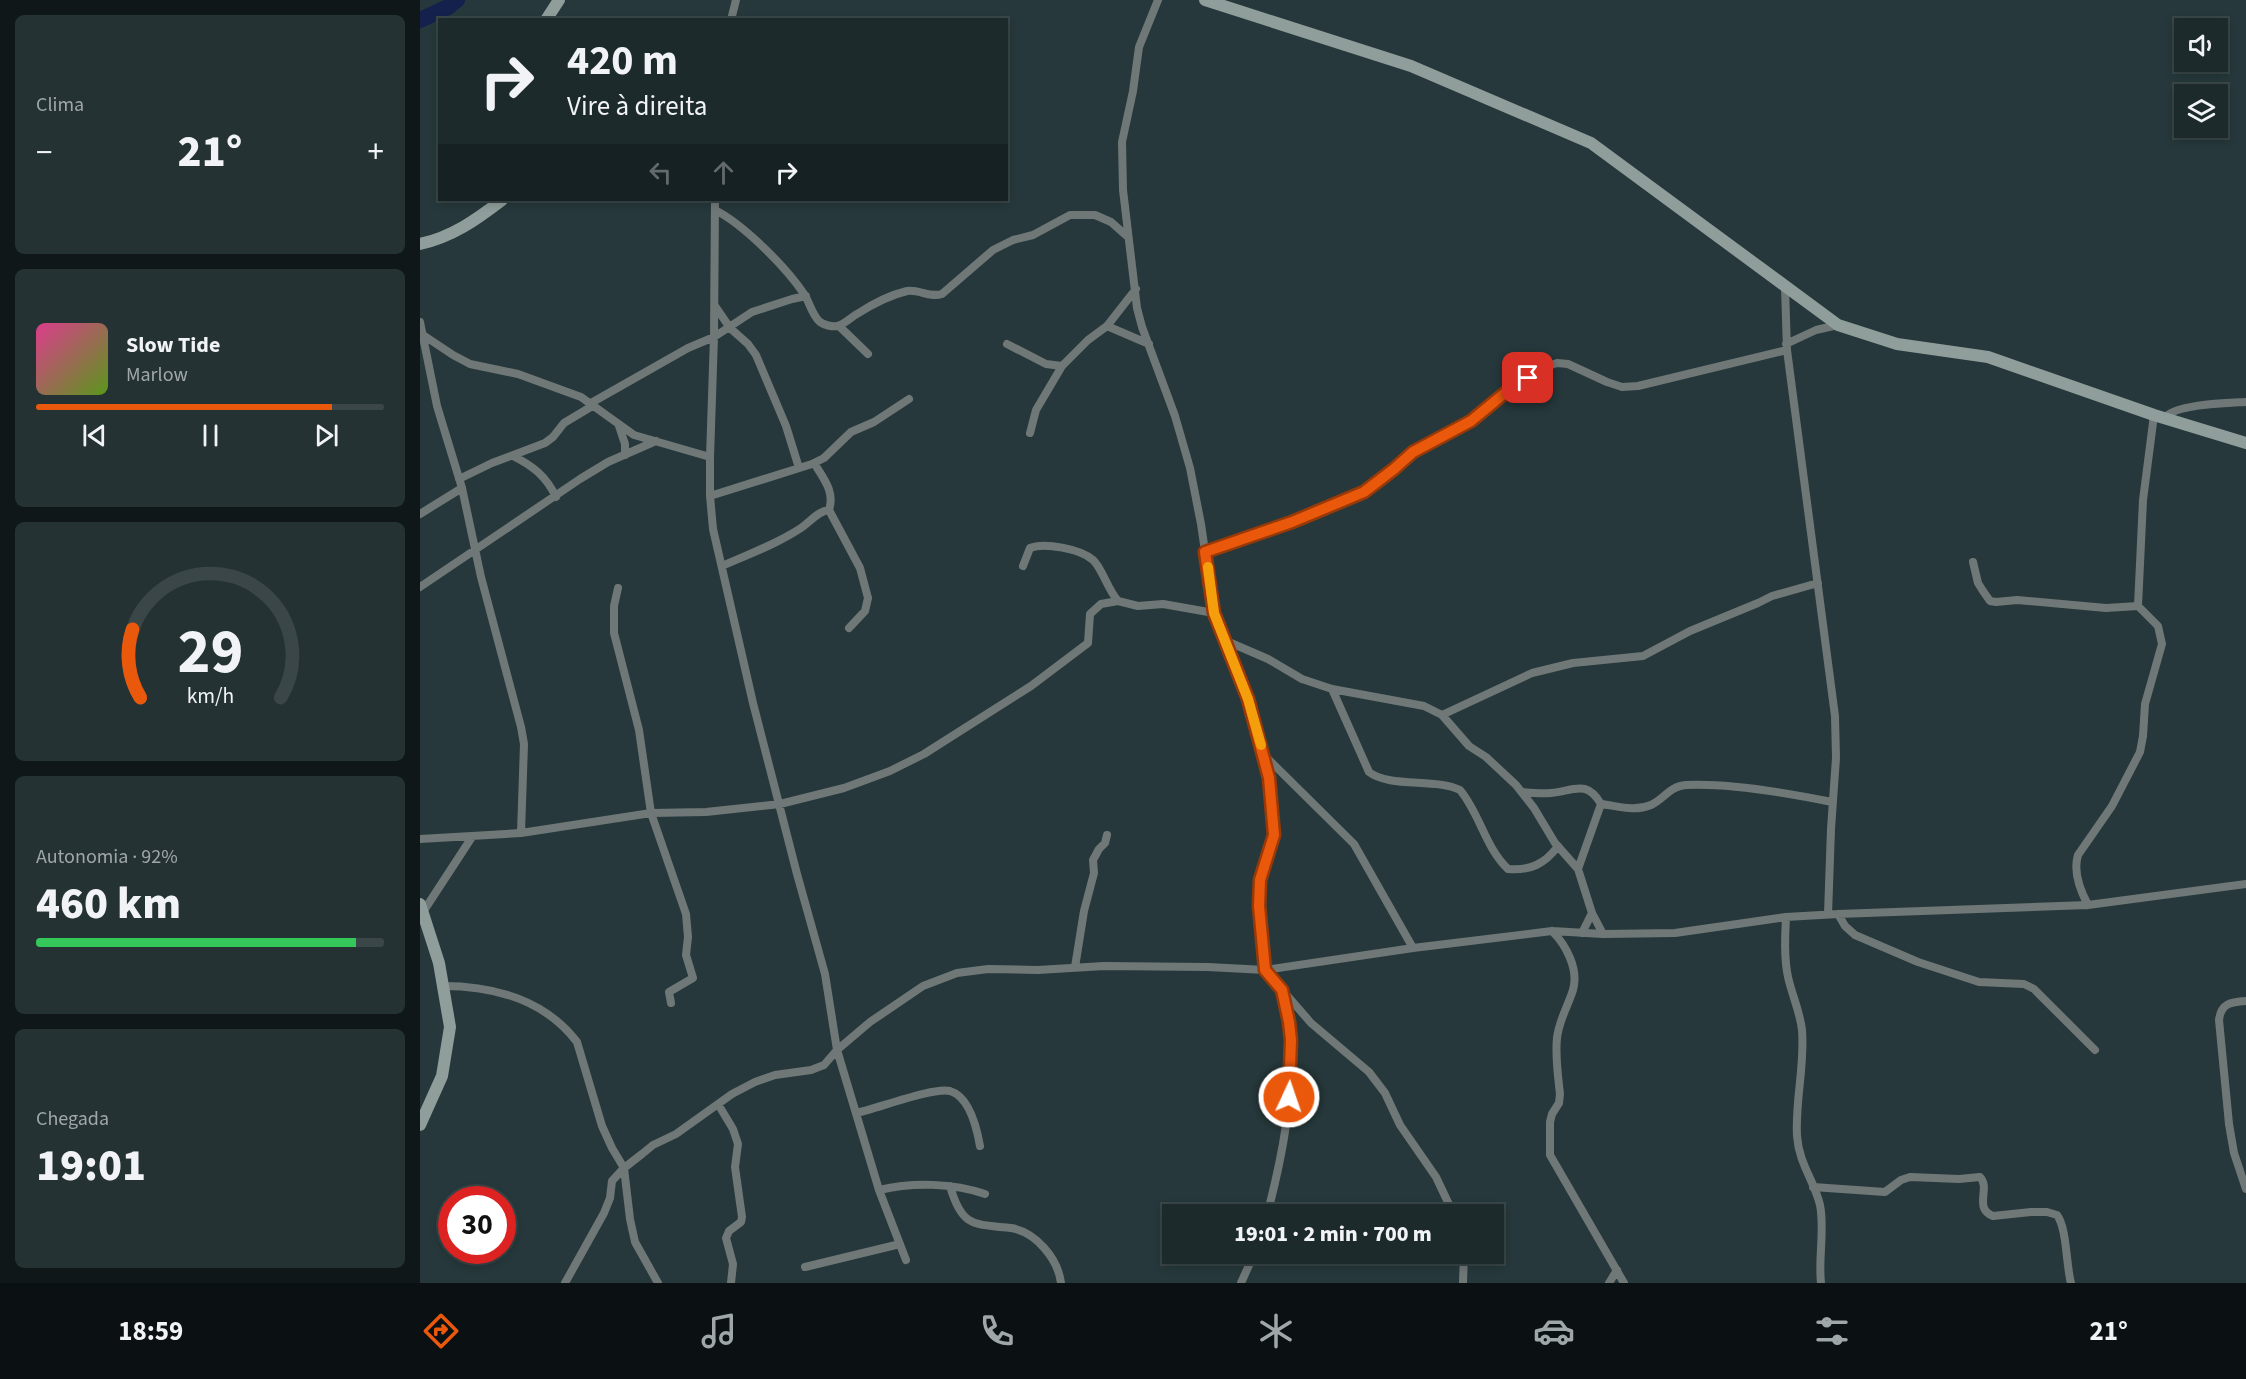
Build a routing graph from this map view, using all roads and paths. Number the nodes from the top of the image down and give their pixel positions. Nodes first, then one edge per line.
1 (559, 0) edge
2 (736, 0) edge
3 (1158, 0) edge
4 (1205, 0) edge
5 (547, 18) edge
6 (732, 18) edge
7 (501, 201) edge
8 (715, 201) edge
9 (715, 210) junction
10 (1128, 237) junction
11 (420, 244) edge
12 (1785, 287) junction
13 (1136, 289) junction
14 (806, 296) junction
15 (714, 305) junction
16 (420, 322) edge
17 (1838, 325) junction
18 (839, 326) junction
19 (1107, 326) junction
20 (730, 328) junction
21 (423, 335) junction
22 (714, 337) junction
23 (1007, 344) dead end
24 (1149, 344) junction
25 (1786, 347) junction
26 (868, 354) dead end
27 (1062, 366) junction
28 (909, 399) dead end
29 (2246, 402) edge
30 (592, 404) junction
31 (2159, 416) junction
32 (619, 426) junction
33 (1030, 433) dead end
34 (656, 441) junction
35 (2246, 443) edge
36 (625, 455) junction
37 (513, 456) junction
38 (710, 457) junction
39 (814, 463) junction
40 (799, 468) junction
41 (460, 483) junction
42 (710, 496) junction
43 (556, 497) junction
44 (829, 510) junction
45 (420, 514) edge
46 (474, 551) junction
47 (1205, 552) junction
48 (1973, 562) dead end
49 (722, 566) junction
50 (1023, 566) dead end
51 (1818, 583) junction
52 (420, 587) edge
53 (618, 588) dead end
54 (1118, 601) junction
55 (2138, 606) junction
56 (1214, 613) junction
57 (849, 628) dead end
58 (1224, 640) junction
59 (1332, 689) junction
60 (1442, 715) junction
61 (1263, 755) junction
62 (1522, 792) junction
63 (1832, 802) junction
64 (780, 804) junction
65 (1601, 804) junction
66 (651, 813) junction
67 (521, 833) junction
68 (1107, 835) dead end
69 (472, 837) junction
70 (420, 839) edge
71 (1558, 846) junction
72 (1578, 869) junction
73 (2246, 884) edge
74 (2088, 904) junction
75 (421, 908) edge
76 (1592, 914) junction
77 (1828, 914) junction
78 (1838, 914) junction
79 (1786, 917) junction
80 (1552, 931) junction
81 (1582, 933) junction
82 (1603, 934) junction
83 (1413, 948) junction
84 (1075, 967) junction
85 (1265, 970) junction
86 (443, 986) junction
87 (1282, 990) junction
88 (2246, 1000) edge
89 (671, 1004) dead end
90 (837, 1050) junction
91 (2095, 1050) dead end
92 (718, 1104) junction
93 (856, 1113) junction
94 (420, 1125) edge
95 (980, 1146) dead end
96 (624, 1168) junction
97 (950, 1186) junction
98 (1813, 1187) junction
99 (2246, 1189) edge
100 (879, 1190) junction
101 (985, 1194) dead end
102 (1270, 1204) edge
103 (1449, 1204) edge
104 (900, 1244) junction
105 (906, 1260) dead end
106 (1250, 1264) edge
107 (1464, 1264) edge
108 (805, 1267) dead end
109 (1617, 1270) junction
110 (565, 1283) edge
111 (658, 1283) edge
112 (731, 1283) edge
113 (1061, 1283) edge
114 (1241, 1283) edge
115 (1463, 1283) edge
116 (1609, 1283) edge
117 (1624, 1283) edge
118 (1821, 1283) edge
119 (2071, 1283) edge

1 - 5 street
2 - 6 street
3 - 10 street
4 - 12 street
7 - 11 street
8 - 9 street
9 - 14 street
9 - 15 street
10 - 13 street
10 - 18 street
12 - 17 street
12 - 25 street
13 - 19 street
13 - 24 street
14 - 18 street
14 - 20 street
15 - 20 street
15 - 22 street
16 - 21 street
17 - 25 street
17 - 31 street
18 - 26 street
19 - 24 street
19 - 27 street
20 - 22 street
20 - 40 street
21 - 30 street
21 - 41 street
22 - 30 street
22 - 38 street
23 - 27 street
24 - 47 street
25 - 47 street
25 - 51 street
27 - 33 street
28 - 39 street
29 - 31 street
30 - 32 street
30 - 37 street
31 - 35 street
31 - 55 street
32 - 34 street
32 - 36 street
34 - 36 street
34 - 38 street
36 - 43 street
37 - 41 street
37 - 43 street
38 - 42 street
39 - 40 street
39 - 44 street
40 - 42 street
41 - 45 street
41 - 46 street
42 - 49 street
43 - 46 street
44 - 49 street
44 - 57 street
46 - 52 street
46 - 67 street
47 - 56 street
48 - 55 street
49 - 64 street
50 - 54 street
51 - 60 street
51 - 63 street
53 - 66 street
54 - 56 street
54 - 64 street
55 - 74 street
56 - 58 street
58 - 59 street
58 - 61 street
59 - 60 street
59 - 71 street
60 - 62 street
61 - 83 street
61 - 85 street
62 - 65 street
62 - 71 street
63 - 65 street
63 - 77 street
64 - 66 street
64 - 90 street
65 - 72 street
66 - 67 street
66 - 89 street
67 - 69 street
68 - 84 street
69 - 70 street
69 - 75 street
71 - 72 street
72 - 76 street
73 - 74 street
74 - 78 street
75 - 86 street
76 - 81 street
76 - 82 street
77 - 78 street
77 - 79 street
78 - 91 street
79 - 82 street
79 - 98 street
80 - 81 street
80 - 83 street
80 - 109 street
81 - 82 street
83 - 85 street
84 - 85 street
84 - 90 street
85 - 87 street
86 - 94 street
86 - 96 street
87 - 102 street
87 - 103 street
88 - 99 street
90 - 92 street
90 - 93 street
92 - 96 street
92 - 112 street
93 - 95 street
93 - 100 street
96 - 110 street
96 - 111 street
97 - 100 street
97 - 101 street
97 - 113 street
98 - 118 street
98 - 119 street
100 - 104 street
104 - 105 street
104 - 108 street
106 - 114 street
107 - 115 street
109 - 116 street
109 - 117 street

